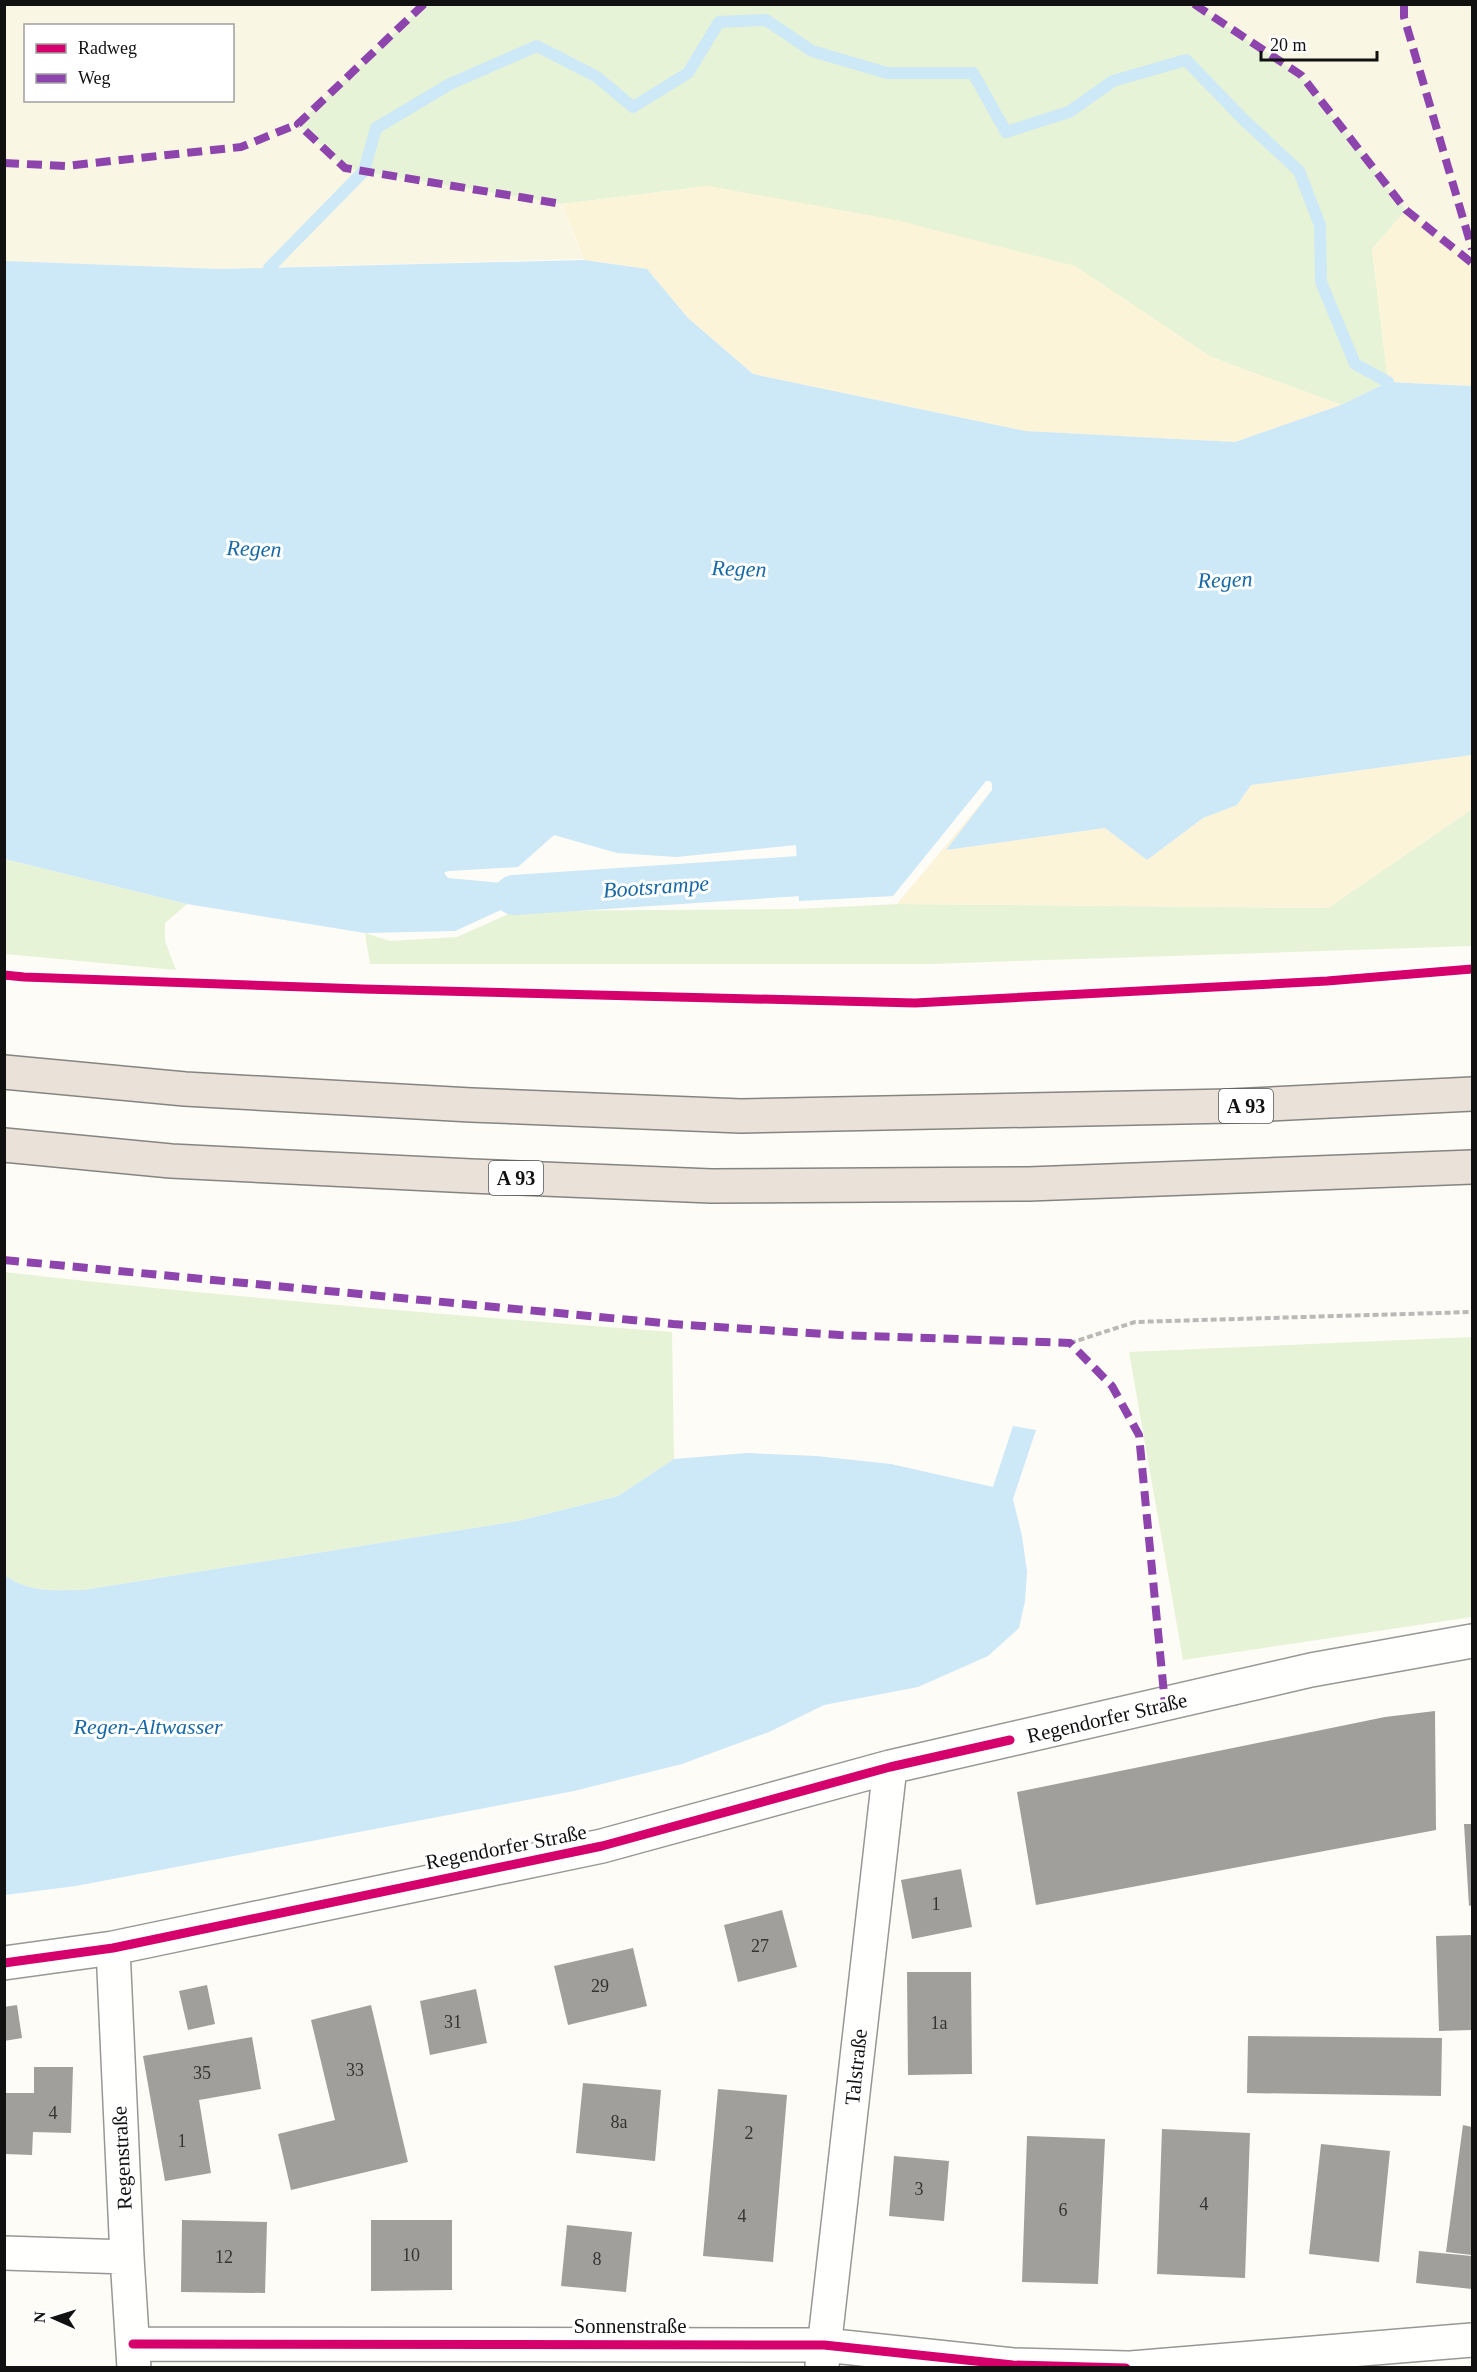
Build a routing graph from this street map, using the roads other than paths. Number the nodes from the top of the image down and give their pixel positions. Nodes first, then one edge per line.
1 (4, 1072) edge
2 (1473, 1094) edge
3 (4, 1144) edge
4 (1473, 1167) edge
5 (1473, 1641) edge
6 (890, 1767) junction
7 (113, 1948) junction
8 (4, 1963) edge
9 (4, 2253) edge
10 (127, 2257) junction
11 (1473, 2340) edge
12 (134, 2355) edge
13 (823, 2356) edge
14 (1129, 2367) edge

1 - 2 highway, A 93
3 - 4 highway, A 93
5 - 6 street, Regendorfer Straße
6 - 7 street, Regendorfer Straße
6 - 13 street, Talstraße
7 - 8 street, Regendorfer Straße
7 - 10 street, Regenstraße
9 - 10 street
10 - 12 street, Regenstraße
11 - 14 street, Sonnenstraße
12 - 13 street, Sonnenstraße
13 - 14 street, Sonnenstraße

